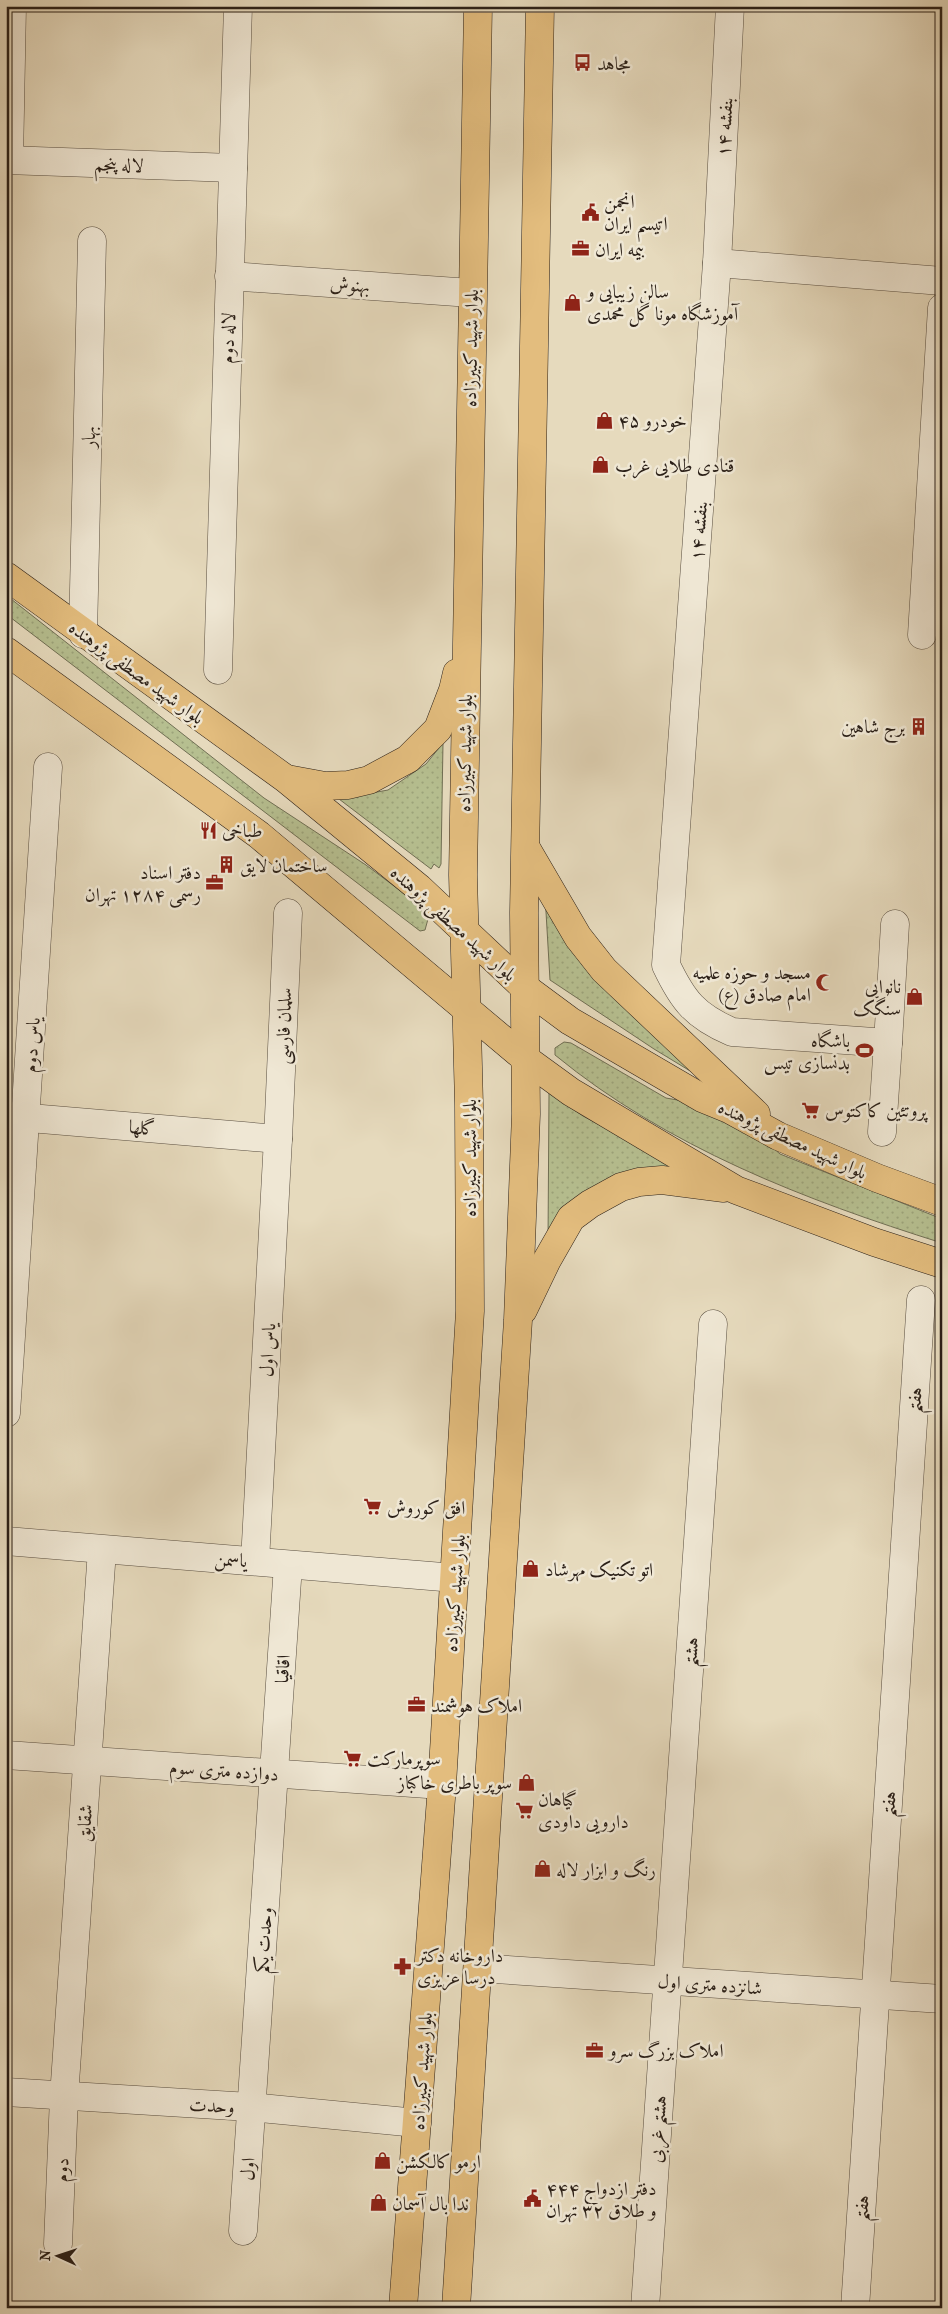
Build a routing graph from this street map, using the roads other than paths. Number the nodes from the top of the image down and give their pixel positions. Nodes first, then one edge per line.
1 (12, 6) edge
2 (238, 6) edge
3 (478, 6) edge
4 (540, 6) edge
5 (730, 6) edge
6 (8, 160) edge
7 (233, 168) junction
8 (92, 241) dead end
9 (717, 263) junction
10 (229, 276) junction
11 (942, 281) edge
12 (471, 293) junction
13 (942, 308) edge
14 (935, 535) edge
15 (6, 576) edge
16 (466, 627) junction
17 (83, 634) junction
18 (922, 635) dead end
19 (6, 651) edge
20 (218, 670) dead end
21 (48, 767) dead end
22 (286, 779) junction
23 (526, 847) junction
24 (288, 912) dead end
25 (894, 924) dead end
26 (464, 929) junction
27 (524, 987) junction
28 (466, 1010) junction
29 (888, 1043) junction
30 (527, 1060) junction
31 (16, 1117) edge
32 (882, 1132) dead end
33 (778, 1136) junction
34 (278, 1139) junction
35 (736, 1190) junction
36 (942, 1202) edge
37 (942, 1264) edge
38 (921, 1300) dead end
39 (518, 1320) junction
40 (713, 1324) dead end
41 (6, 1413) edge
42 (6, 1541) edge
43 (102, 1550) junction
44 (255, 1561) junction
45 (288, 1565) junction
46 (455, 1578) junction
47 (6, 1756) edge
48 (89, 1761) junction
49 (275, 1774) junction
50 (442, 1784) junction
51 (479, 1968) junction
52 (668, 1981) junction
53 (875, 1995) junction
54 (942, 1999) edge
55 (6, 2092) edge
56 (64, 2097) junction
57 (250, 2107) junction
58 (417, 2123) junction
59 (243, 2231) dead end
60 (58, 2244) dead end
61 (403, 2308) edge
62 (456, 2308) edge
63 (645, 2308) edge
64 (855, 2308) edge

1 - 6 street
2 - 7 street, لاله دوم
3 - 12 main road, بلوار شهید کبیرزاده
4 - 23 main road
5 - 9 street, بنفشه ۱۴
6 - 7 street, لاله پنجم
7 - 10 street, لاله دوم
8 - 17 street, بهار
9 - 11 street
9 - 29 street, بنفشه ۱۴
10 - 12 street, بهنوش
10 - 20 street, لاله دوم
12 - 16 main road, بلوار شهید کبیرزاده
13 - 14 street
14 - 18 street
15 - 17 main road, بلوار شهید مصطفی پژوهنده
16 - 22 main road
16 - 26 main road, بلوار شهید کبیرزاده
17 - 22 main road, بلوار شهید مصطفی پژوهنده
19 - 28 main road
21 - 31 street, یاس دوم
22 - 26 main road, بلوار شهید مصطفی پژوهنده
23 - 27 main road
23 - 33 main road
24 - 34 street, سلمان فارسی
25 - 29 street
26 - 27 main road, بلوار شهید مصطفی پژوهنده
26 - 28 main road, بلوار شهید کبیرزاده
27 - 30 main road
27 - 33 main road, بلوار شهید مصطفی پژوهنده
28 - 30 main road
28 - 46 main road, بلوار شهید کبیرزاده
29 - 32 street
30 - 35 main road
30 - 39 main road
31 - 34 street, گلها
31 - 41 street, یاس دوم
33 - 36 main road, بلوار شهید مصطفی پژوهنده
34 - 44 street, یاس اول
35 - 37 main road
35 - 39 main road
38 - 53 street, هفتم
39 - 51 main road
40 - 52 street, هشتم
42 - 43 street, یاسمن
43 - 44 street, یاسمن
43 - 48 street, شقایق
44 - 45 street, یاسمن
45 - 46 street, یاسمن
45 - 49 street, اقاقیا
46 - 50 main road, بلوار شهید کبیرزاده
47 - 48 street, دوازده متری سوم
48 - 49 street, دوازده متری سوم
48 - 56 street, شقایق
49 - 50 street, دوازده متری سوم
49 - 57 street, وحدت یکم
50 - 58 main road, بلوار شهید کبیرزاده
51 - 52 street, شانزده متری اول
51 - 62 main road
52 - 53 street, شانزده متری اول
52 - 63 street, هشتم غربی
53 - 54 street, شانزده متری اول
53 - 64 street, هفتم
55 - 56 street, وحدت
56 - 57 street, وحدت
56 - 60 street, دوم
57 - 58 street, وحدت
57 - 59 street, اول
58 - 61 main road, بلوار شهید کبیرزاده

